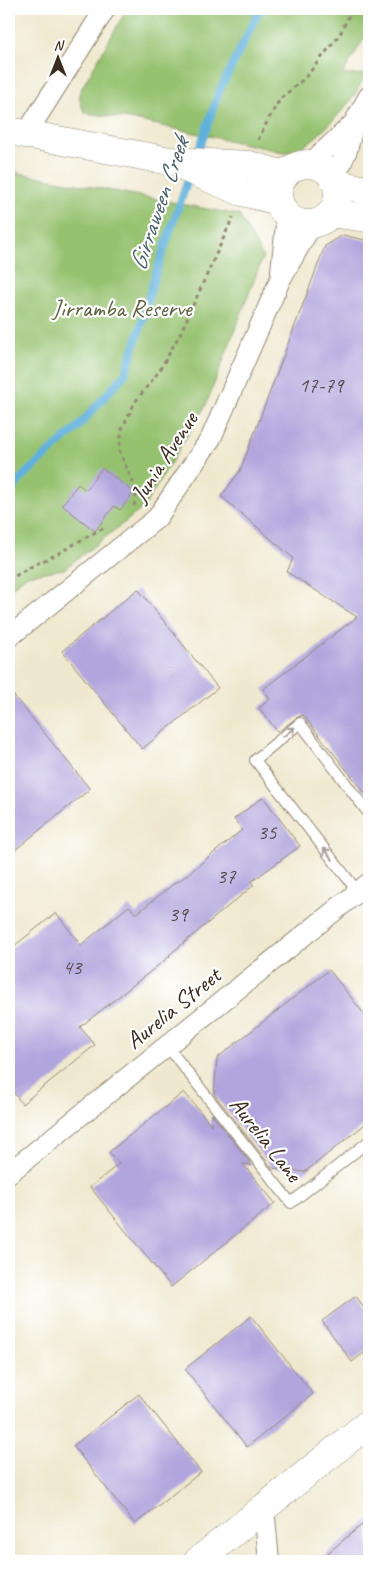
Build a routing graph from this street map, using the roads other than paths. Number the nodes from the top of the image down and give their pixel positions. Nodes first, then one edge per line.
1 (105, 9) edge
2 (369, 96) edge
3 (18, 132) edge
4 (170, 161) junction
5 (285, 175) junction
6 (326, 175) junction
7 (369, 192) edge
8 (302, 214) junction
9 (369, 218) edge
10 (9, 637) edge
11 (369, 814) edge
12 (363, 888) edge
13 (167, 1046) junction
14 (369, 1141) edge
15 (9, 1173) edge
16 (369, 1423) edge
17 (264, 1507) junction
18 (198, 1561) edge
19 (269, 1561) edge

1 - 3 street
2 - 6 street
3 - 4 main road
4 - 5 main road
4 - 8 main road
5 - 6 main road
5 - 8 main road
6 - 7 main road
6 - 8 main road
8 - 9 main road
8 - 10 street, Junia Avenue
12 -> 11 lane
12 - 13 street, Aurelia Street
13 - 14 lane, Aurelia Lane
13 - 15 street, Aurelia Street
16 - 17 main road
17 - 18 main road
17 - 19 street

